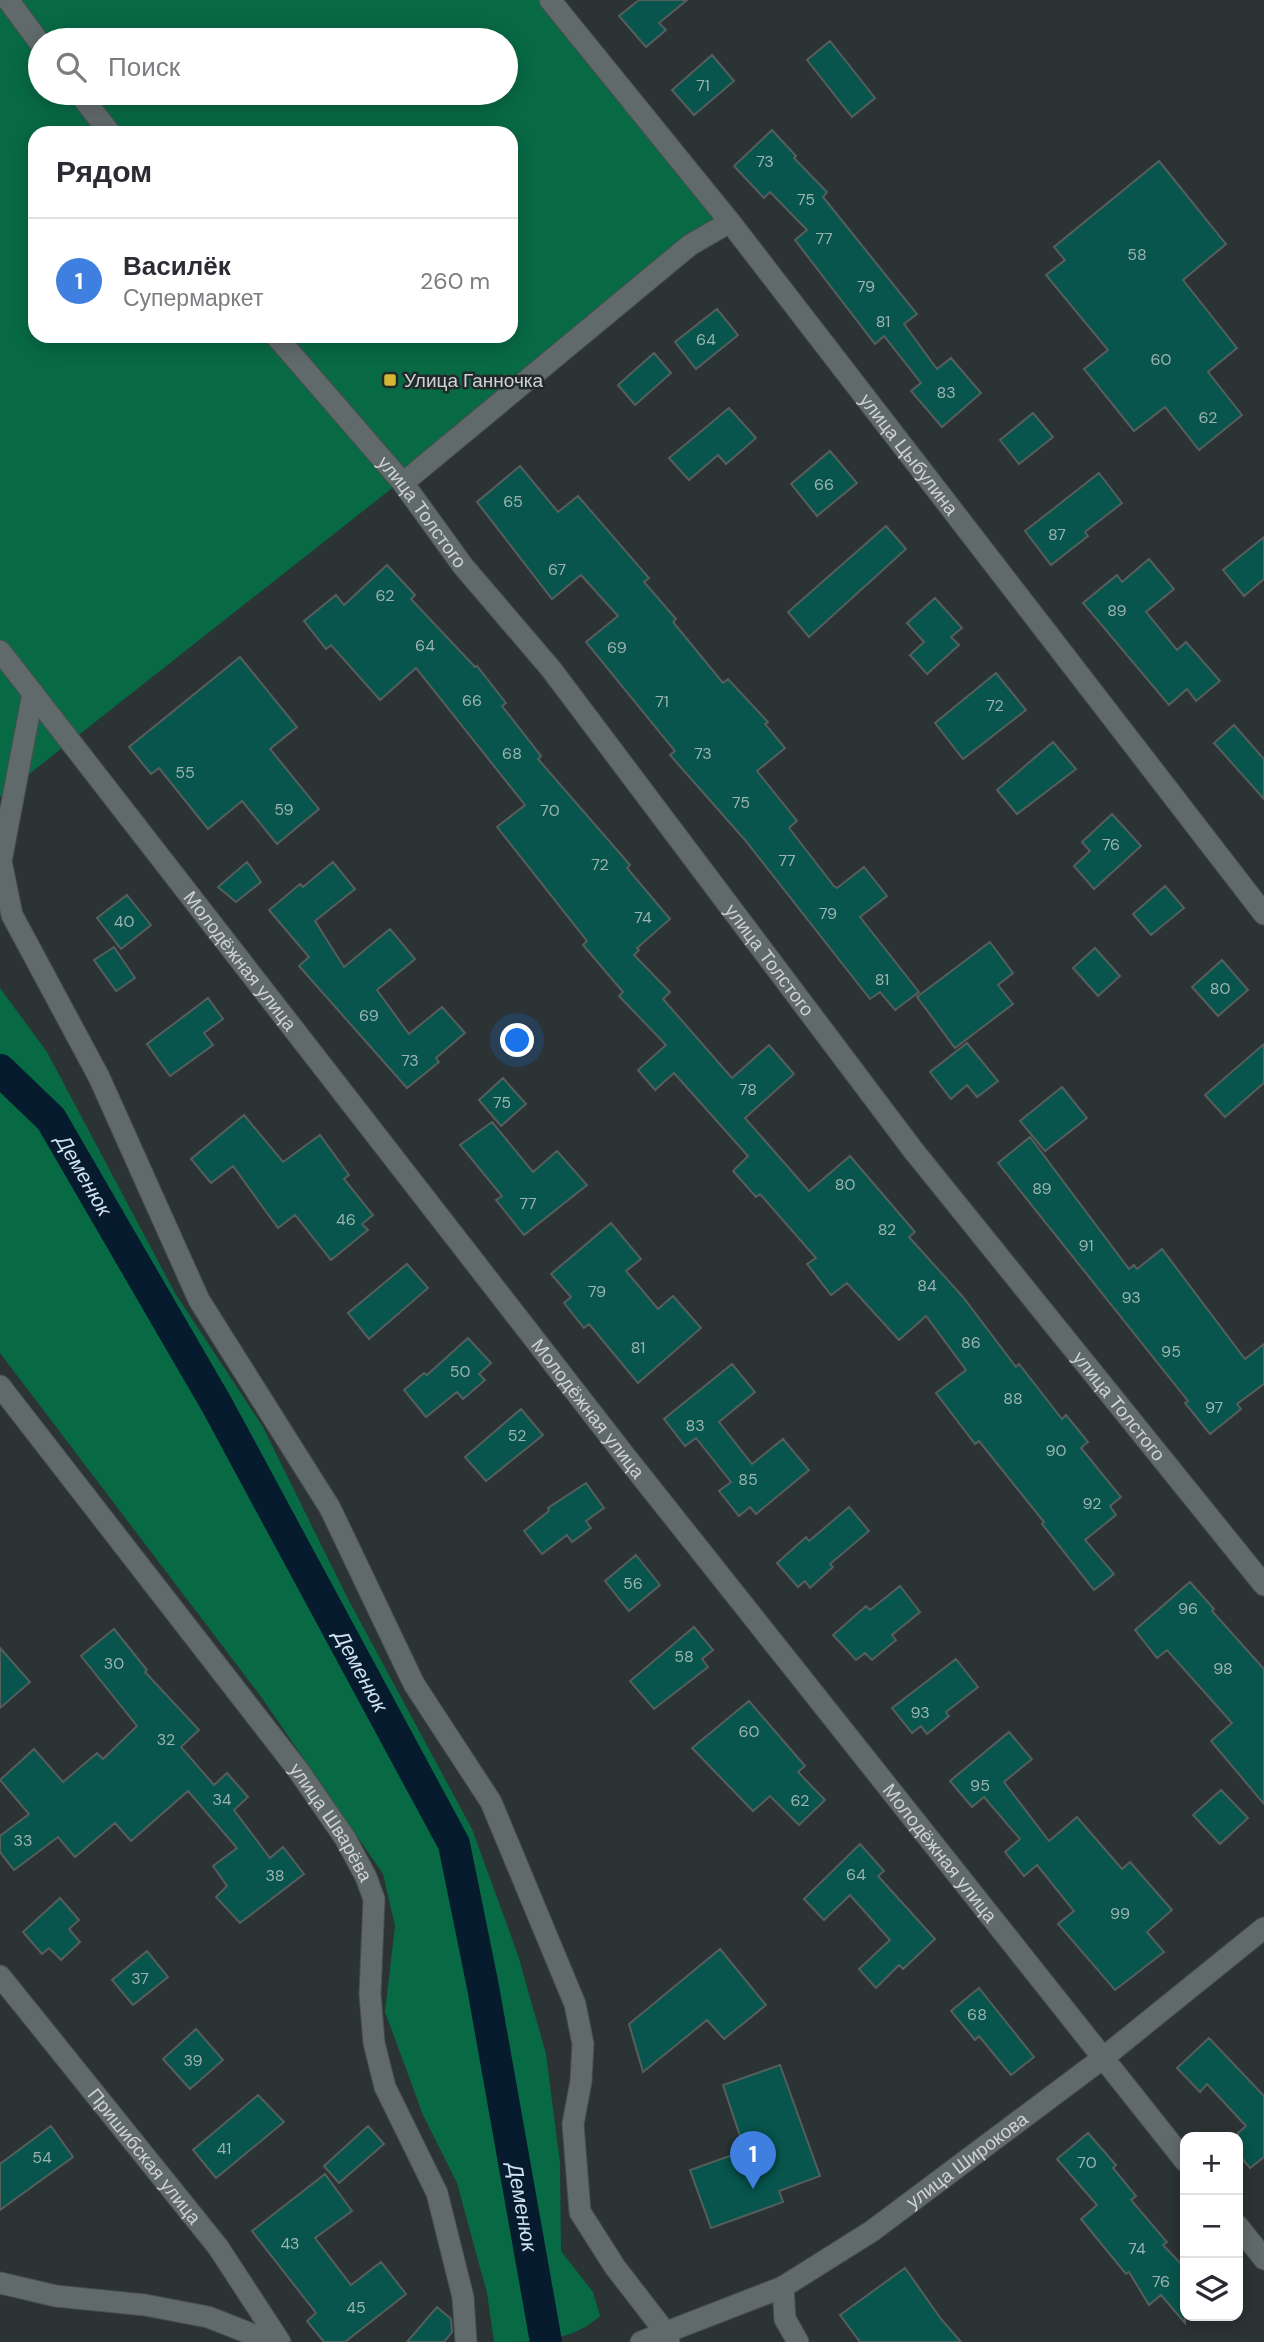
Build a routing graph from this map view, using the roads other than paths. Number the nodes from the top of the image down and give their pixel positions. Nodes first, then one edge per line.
1 (8, 0) edge
2 (551, 0) edge
3 (29, 28) edge
4 (88, 105) edge
5 (105, 126) edge
6 (730, 222) junction
7 (282, 343) edge
8 (403, 483) junction
9 (0, 651) edge
10 (33, 694) junction
11 (1264, 914) edge
12 (0, 1386) edge
13 (1264, 1586) edge
14 (1264, 1928) edge
15 (0, 1976) edge
16 (1103, 2058) junction
17 (1180, 2155) edge
18 (1243, 2232) edge
19 (1264, 2259) edge
20 (0, 2283) edge
21 (783, 2287) junction
22 (667, 2337) edge
23 (272, 2342) edge
24 (280, 2342) edge
25 (466, 2342) edge
26 (641, 2342) edge
27 (798, 2342) edge

1 - 3 street
2 - 6 street, улица Цыбулина
4 - 5 street
6 - 8 street
6 - 11 street, улица Цыбулина
7 - 8 street, улица Толстого
8 - 13 street, улица Толстого
9 - 10 street, Молодёжная улица
10 - 16 street, Молодёжная улица
10 - 22 street
12 - 25 street, улица Шварёва
14 - 16 street, улица Широкова
15 - 24 street, Пришибская улица
16 - 17 street, Молодёжная улица
16 - 21 street, улица Широкова
18 - 19 street
20 - 23 street
21 - 22 street, улица Широкова
21 - 27 street
22 - 26 street, улица Широкова

